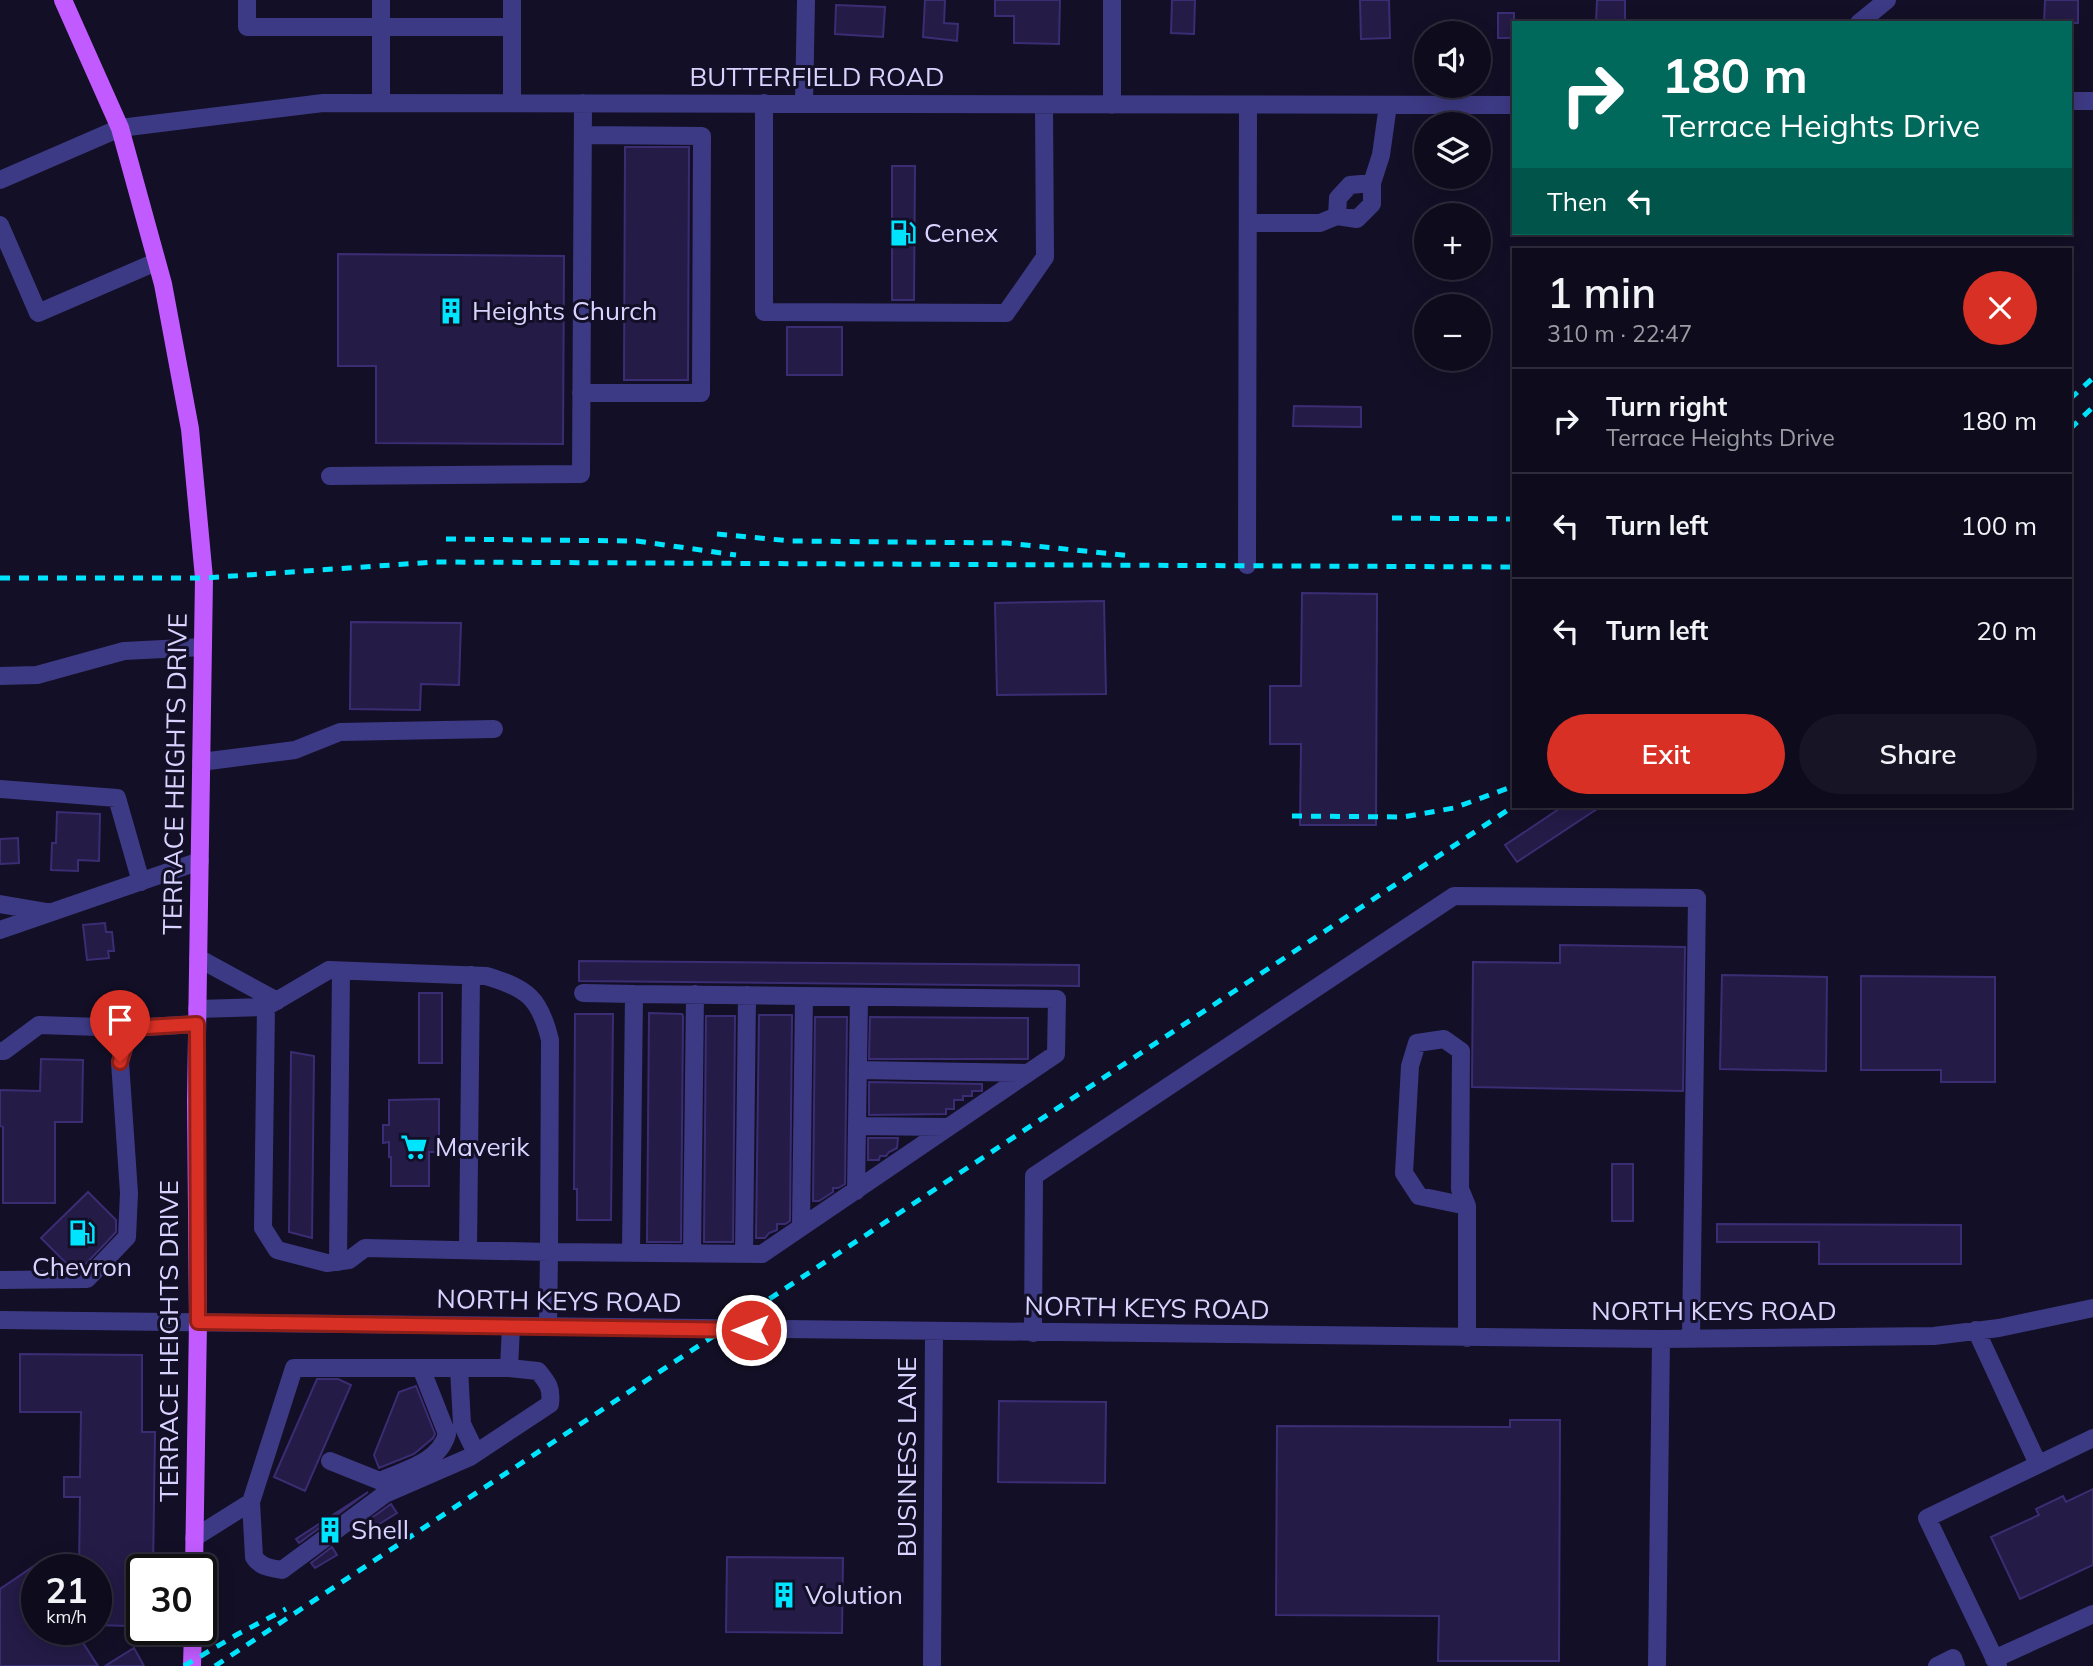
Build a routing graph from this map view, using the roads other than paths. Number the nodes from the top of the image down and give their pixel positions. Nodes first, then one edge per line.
1 (63, 0) edge
2 (247, 0) edge
3 (381, 0) edge
4 (512, 0) edge
5 (806, 0) edge
6 (1112, 0) edge
7 (1887, 0) edge
8 (1861, 21) edge
9 (381, 27) junction
10 (512, 27) junction
11 (2072, 101) edge
12 (2093, 102) edge
13 (381, 103) junction
14 (512, 103) junction
15 (583, 103) junction
16 (764, 103) junction
17 (804, 103) junction
18 (1044, 105) junction
19 (1388, 105) junction
20 (1512, 105) edge
21 (1112, 106) junction
22 (1248, 106) junction
23 (120, 128) junction
24 (583, 135) junction
25 (0, 180) edge
26 (1372, 183) junction
27 (1337, 216) junction
28 (1248, 223) junction
29 (0, 225) edge
30 (156, 262) junction
31 (581, 393) junction
32 (330, 476) dead end
33 (1247, 565) dead end
34 (203, 647) junction
35 (0, 676) edge
36 (494, 729) dead end
37 (201, 762) junction
38 (0, 789) edge
39 (200, 861) junction
40 (141, 882) junction
41 (0, 904) edge
42 (51, 913) junction
43 (0, 930) edge
44 (198, 958) junction
45 (341, 971) junction
46 (471, 975) junction
47 (583, 993) dead end
48 (634, 994) junction
49 (695, 995) junction
50 (747, 995) junction
51 (804, 996) junction
52 (859, 997) junction
53 (271, 1004) junction
54 (197, 1016) junction
55 (130, 1028) junction
56 (0, 1051) edge
57 (858, 1070) junction
58 (1028, 1073) junction
59 (857, 1126) junction
60 (946, 1128) junction
61 (856, 1191) junction
62 (1467, 1206) junction
63 (801, 1227) junction
64 (468, 1250) junction
65 (549, 1252) junction
66 (631, 1252) junction
67 (692, 1254) junction
68 (744, 1254) junction
69 (338, 1262) junction
70 (0, 1280) edge
71 (2093, 1308) edge
72 (0, 1320) edge
73 (198, 1322) junction
74 (511, 1327) junction
75 (548, 1327) junction
76 (1976, 1330) junction
77 (934, 1332) junction
78 (1033, 1333) junction
79 (1467, 1338) junction
80 (1661, 1339) junction
81 (1691, 1339) junction
82 (421, 1368) junction
83 (459, 1368) junction
84 (509, 1368) junction
85 (2093, 1438) edge
86 (476, 1453) junction
87 (330, 1461) dead end
88 (2038, 1464) junction
89 (251, 1502) junction
90 (194, 1538) junction
91 (194, 1554) edge
92 (2093, 1614) edge
93 (193, 1645) edge
94 (1996, 1662) edge
95 (192, 1666) edge
96 (932, 1666) edge
97 (1657, 1666) edge
98 (1937, 1666) edge
99 (1956, 1666) edge

1 - 23 main road, TERRACE HEIGHTS DRIVE
2 - 9 street
3 - 9 street
4 - 10 street
5 - 17 street
6 - 21 street
7 - 8 street
9 - 10 street
9 - 13 street
10 - 14 street
11 - 12 street
13 - 14 street, BUTTERFIELD ROAD
13 - 23 street, BUTTERFIELD ROAD
14 - 15 street, BUTTERFIELD ROAD
15 - 16 street, BUTTERFIELD ROAD
15 - 24 street
16 - 17 street, BUTTERFIELD ROAD
16 - 18 street
17 - 18 street, BUTTERFIELD ROAD
18 - 21 street, BUTTERFIELD ROAD
19 - 20 street, BUTTERFIELD ROAD
19 - 22 street, BUTTERFIELD ROAD
19 - 26 street
21 - 22 street, BUTTERFIELD ROAD
22 - 28 street
23 - 25 street, BUTTERFIELD ROAD
23 - 30 main road, TERRACE HEIGHTS DRIVE
24 - 31 street
24 - 31 street
26 - 27 street
26 - 27 street
27 - 28 street
28 - 33 street
29 - 30 street
30 - 34 main road, TERRACE HEIGHTS DRIVE
31 - 32 street
34 - 35 street
34 - 37 main road, TERRACE HEIGHTS DRIVE
36 - 37 street
37 - 39 main road, TERRACE HEIGHTS DRIVE
38 - 40 street
39 - 40 street
39 - 44 main road, TERRACE HEIGHTS DRIVE
40 - 42 street
41 - 42 street
42 - 43 street
44 - 53 street
44 - 54 main road, TERRACE HEIGHTS DRIVE
45 - 46 street
45 - 53 street
45 - 69 street
46 - 64 street
46 - 65 street
47 - 48 street
48 - 49 street
48 - 66 street
49 - 50 street
49 - 67 street
50 - 51 street
50 - 68 street
51 - 52 street
51 - 63 street
52 - 57 street
52 - 58 street
53 - 54 street
53 - 69 street
54 - 55 street
54 - 73 main road, TERRACE HEIGHTS DRIVE
55 - 56 street
55 - 70 street
57 - 58 street
57 - 59 street
58 - 60 street
59 - 60 street
59 - 61 street
60 - 61 street
61 - 63 street
62 - 62 street
62 - 79 street
63 - 68 street
64 - 65 street
64 - 69 street
65 - 66 street
65 - 75 street
66 - 67 street
67 - 68 street
71 - 76 street, NORTH KEYS ROAD
72 - 73 street, NORTH KEYS ROAD
73 - 74 street, NORTH KEYS ROAD
73 - 90 main road, TERRACE HEIGHTS DRIVE
74 - 75 street, NORTH KEYS ROAD
74 - 84 street
75 - 77 street, NORTH KEYS ROAD
76 - 81 street, NORTH KEYS ROAD
76 - 88 street
77 - 78 street, NORTH KEYS ROAD
77 - 96 street, BUSINESS LANE
78 - 79 street, NORTH KEYS ROAD
78 - 81 street
79 - 80 street, NORTH KEYS ROAD
80 - 81 street, NORTH KEYS ROAD
80 - 97 street
82 - 83 street
82 - 87 street
82 - 89 street
83 - 84 street
83 - 86 street
84 - 86 street
85 - 88 street
86 - 89 street
88 - 94 street
89 - 90 street
90 - 91 main road, TERRACE HEIGHTS DRIVE
92 - 94 street
93 - 95 main road
98 - 99 street

